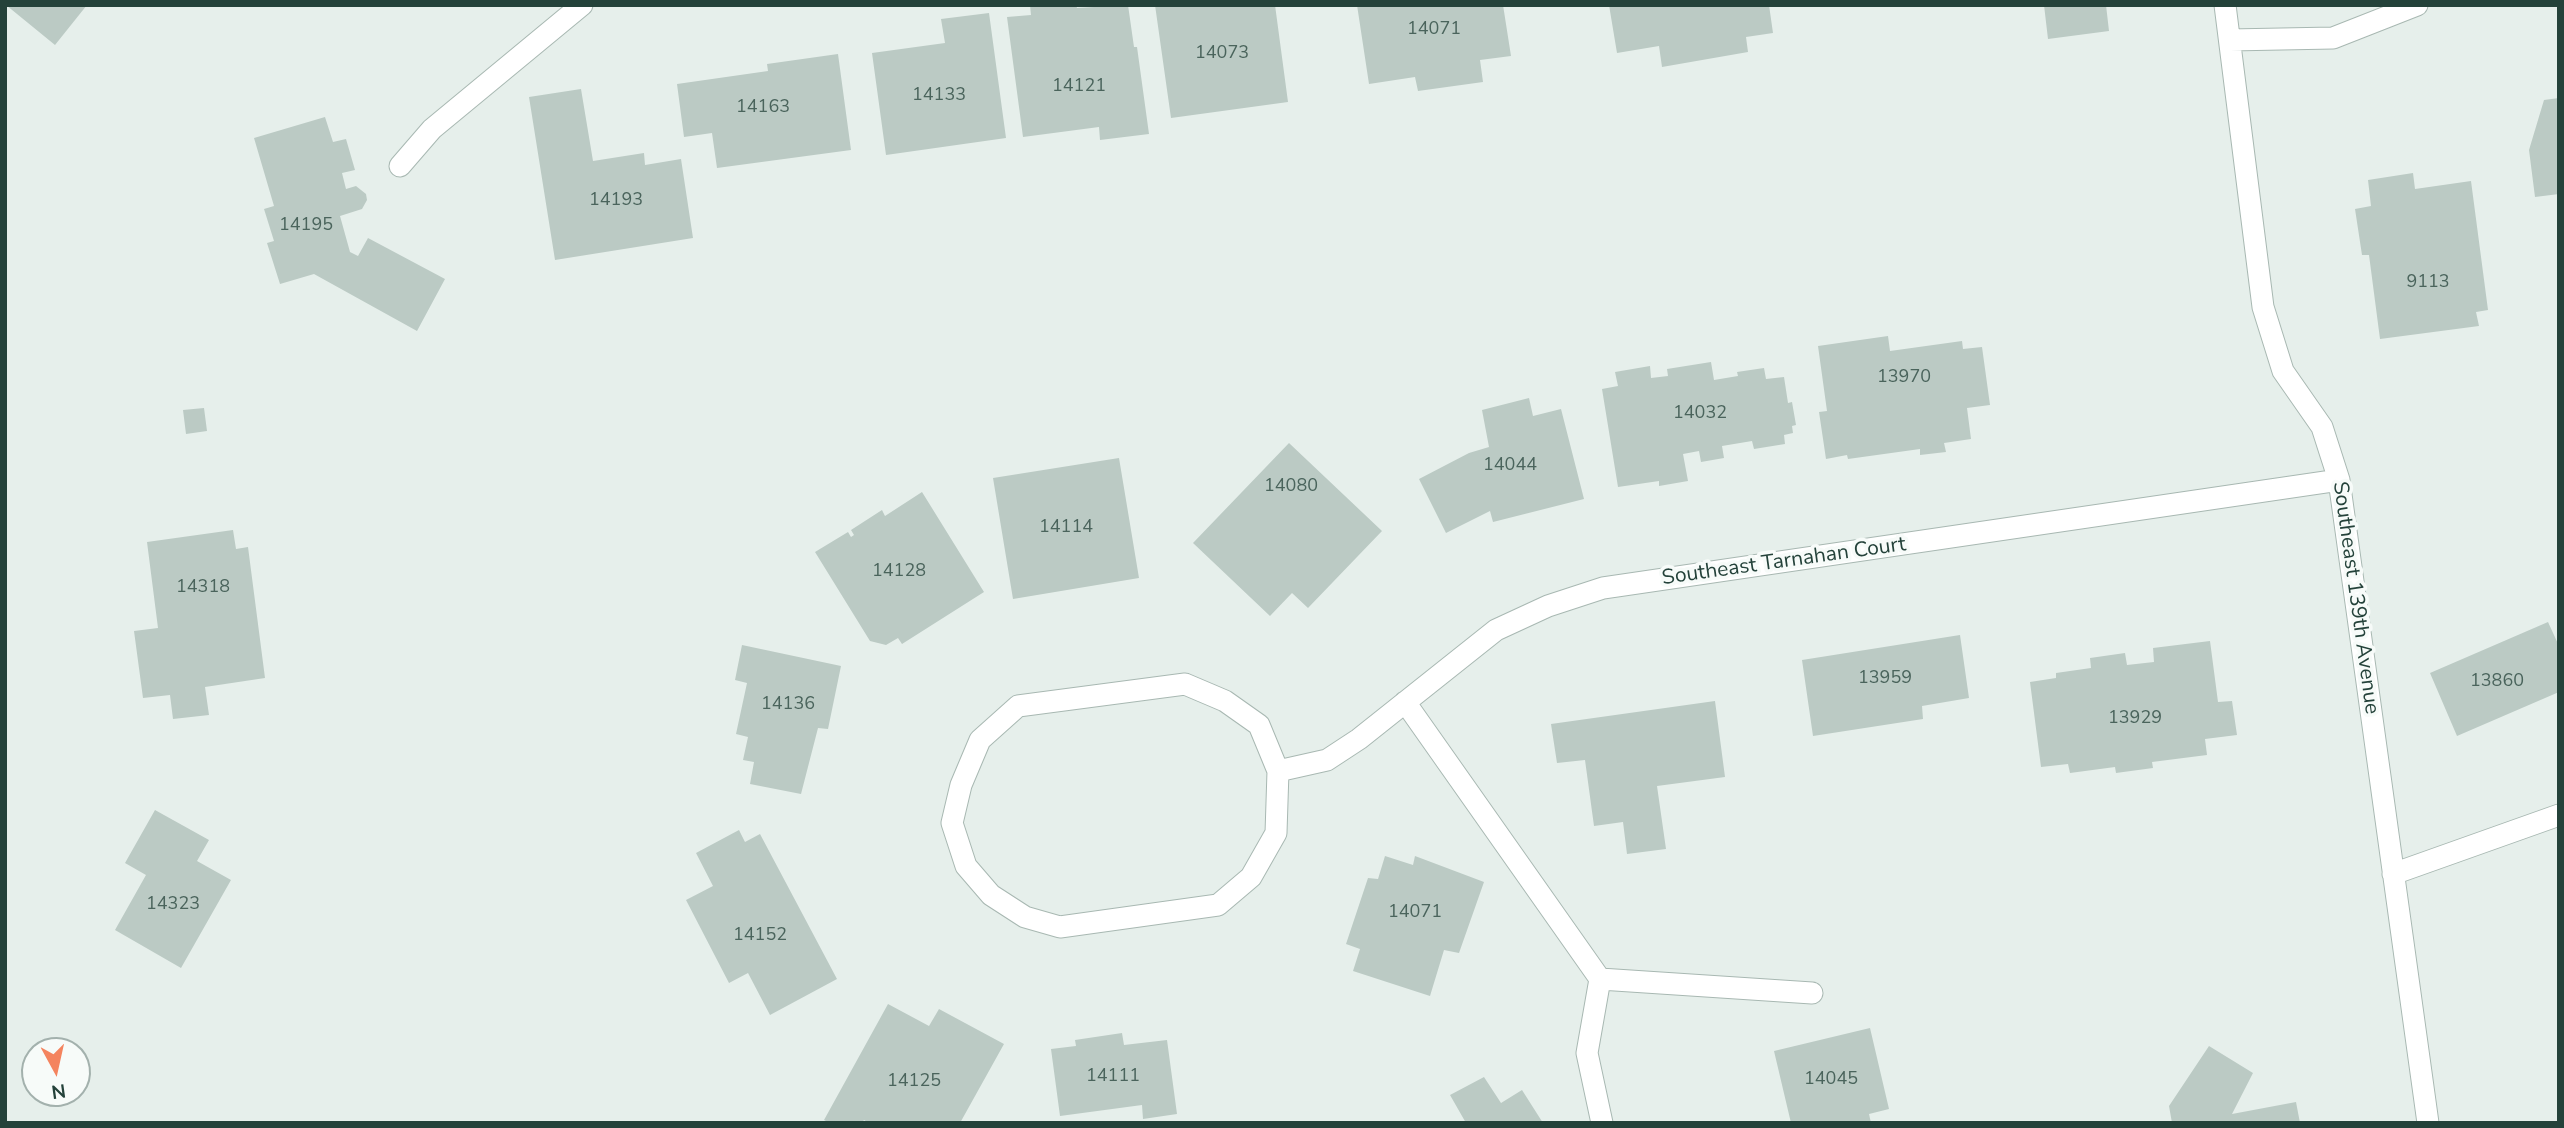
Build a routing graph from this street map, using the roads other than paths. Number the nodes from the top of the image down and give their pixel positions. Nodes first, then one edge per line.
1 (582, 5) edge
2 (2225, 5) edge
3 (2417, 5) edge
4 (2230, 40) junction
5 (400, 166) dead end
6 (2339, 480) junction
7 (1405, 702) junction
8 (1278, 771) junction
9 (2559, 815) edge
10 (2393, 874) junction
11 (1600, 979) junction
12 (1812, 993) dead end
13 (1602, 1123) edge
14 (2428, 1123) edge

1 - 5 street
2 - 4 street, Southeast 139th Avenue
3 - 4 street
4 - 6 street, Southeast 139th Avenue
6 - 7 street, Southeast Tarnahan Court
6 - 10 street, Southeast 139th Avenue
7 - 8 street, Southeast Tarnahan Court
7 - 11 street
8 - 8 street
9 - 10 street
10 - 14 street, Southeast 139th Avenue
11 - 12 street
11 - 13 street

